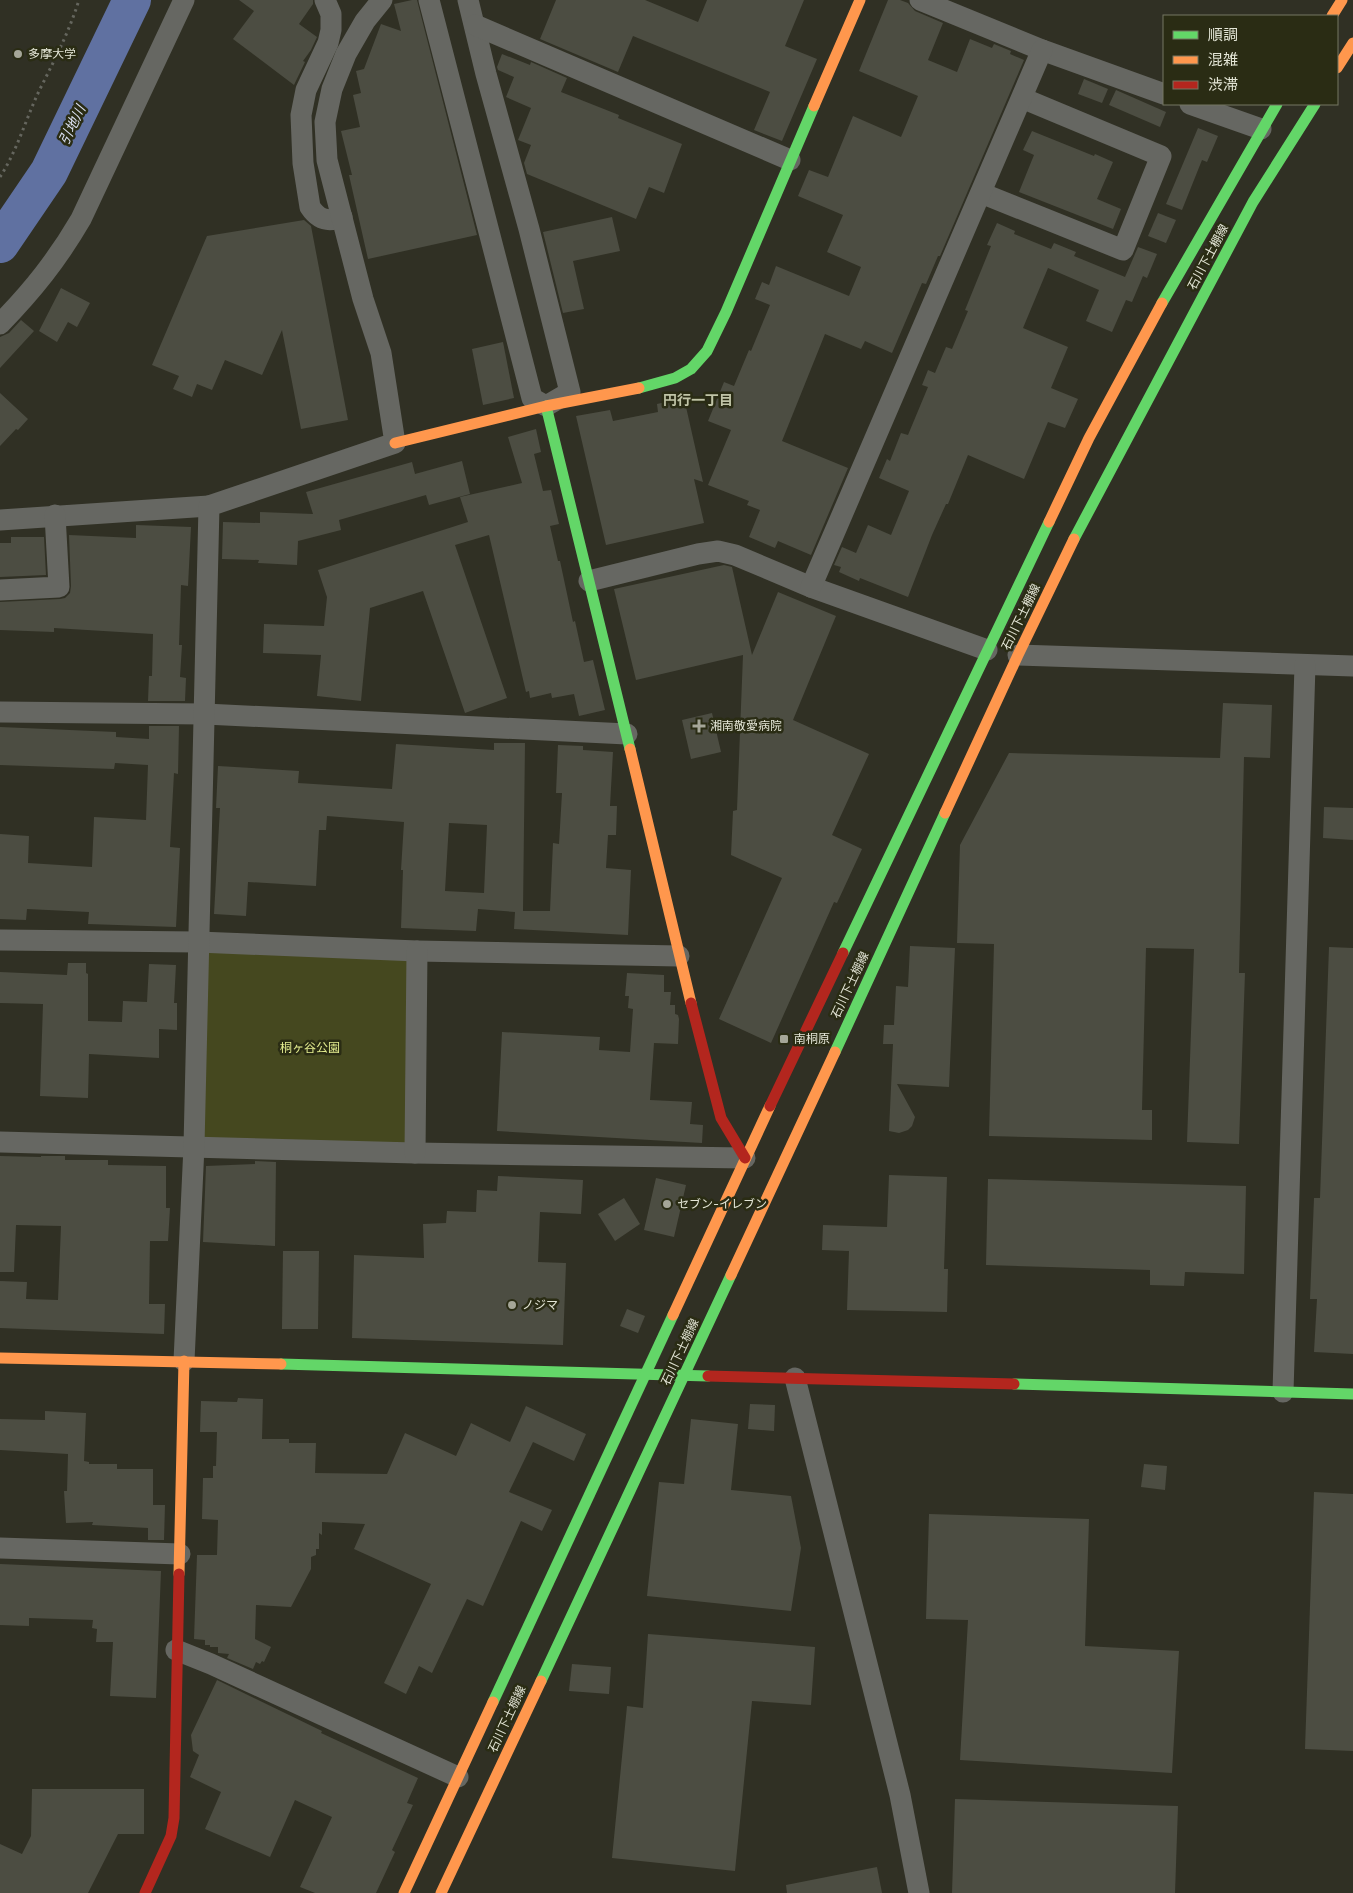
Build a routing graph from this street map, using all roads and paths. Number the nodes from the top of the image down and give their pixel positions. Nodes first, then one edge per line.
1 (79, 0) edge
2 (184, 0) edge
3 (325, 0) edge
4 (382, 0) edge
5 (429, 0) edge
6 (468, 0) edge
7 (860, 0) edge
8 (920, 0) edge
9 (1342, 0) edge
10 (1333, 15) edge
11 (475, 24) junction
12 (1353, 43) edge
13 (1042, 50) junction
14 (1338, 66) edge
15 (1163, 94) edge
16 (1022, 98) junction
17 (1193, 105) edge
18 (1276, 105) edge
19 (1313, 105) edge
20 (1261, 130) junction
21 (790, 160) junction
22 (0, 177) edge
23 (981, 192) junction
24 (342, 217) junction
25 (0, 324) edge
26 (546, 406) junction
27 (395, 443) junction
28 (209, 506) junction
29 (55, 515) junction
30 (0, 520) edge
31 (589, 581) junction
32 (811, 587) junction
33 (0, 590) edge
34 (987, 650) junction
35 (1018, 655) junction
36 (1305, 664) junction
37 (1353, 666) edge
38 (0, 712) edge
39 (205, 714) junction
40 (627, 734) junction
41 (0, 940) edge
42 (198, 942) junction
43 (417, 951) junction
44 (679, 956) junction
45 (0, 1142) edge
46 (194, 1146) junction
47 (415, 1152) junction
48 (745, 1158) junction
49 (0, 1358) edge
50 (184, 1361) junction
51 (646, 1374) junction
52 (685, 1375) junction
53 (795, 1378) junction
54 (1283, 1392) junction
55 (1353, 1394) edge
56 (0, 1548) edge
57 (180, 1554) junction
58 (176, 1650) junction
59 (458, 1777) junction
60 (145, 1893) edge
61 (404, 1893) edge
62 (441, 1893) edge
63 (919, 1893) edge

1 - 22 path
2 - 25 street
3 - 24 street
4 - 24 street
5 - 26 street
6 - 11 street
7 - 21 street
8 - 13 street
9 - 10 street
11 - 21 street
11 - 26 street
12 - 14 street
13 - 15 street
13 - 16 street
16 - 23 street
16 - 23 street
17 - 20 street
18 - 20 street, 石川下土棚線
19 - 35 street, 石川下土棚線
20 - 34 street, 石川下土棚線
21 - 26 street
23 - 32 street
24 - 27 street
26 - 27 street
26 - 31 street
27 - 28 street
28 - 29 street
28 - 39 street
29 - 30 street
29 - 33 street
31 - 32 street
31 - 40 street
32 - 34 street
34 - 48 street, 石川下土棚線
35 - 36 street
35 - 52 street, 石川下土棚線
36 - 37 street
36 - 54 street
38 - 39 street
39 - 40 street
39 - 42 street
40 - 44 street
41 - 42 street
42 - 43 street
42 - 46 street
43 - 44 street
43 - 47 street
44 - 48 street
45 - 46 street
46 - 47 street
46 - 50 street
47 - 48 street
48 - 51 street, 石川下土棚線
49 - 50 street
50 - 51 street
50 - 57 street
51 - 52 street
51 - 59 street, 石川下土棚線
52 - 53 street
52 - 62 street, 石川下土棚線
53 - 54 street
53 - 63 street
54 - 55 street
56 - 57 street
57 - 58 street
58 - 59 street
58 - 60 street
59 - 61 street, 石川下土棚線

